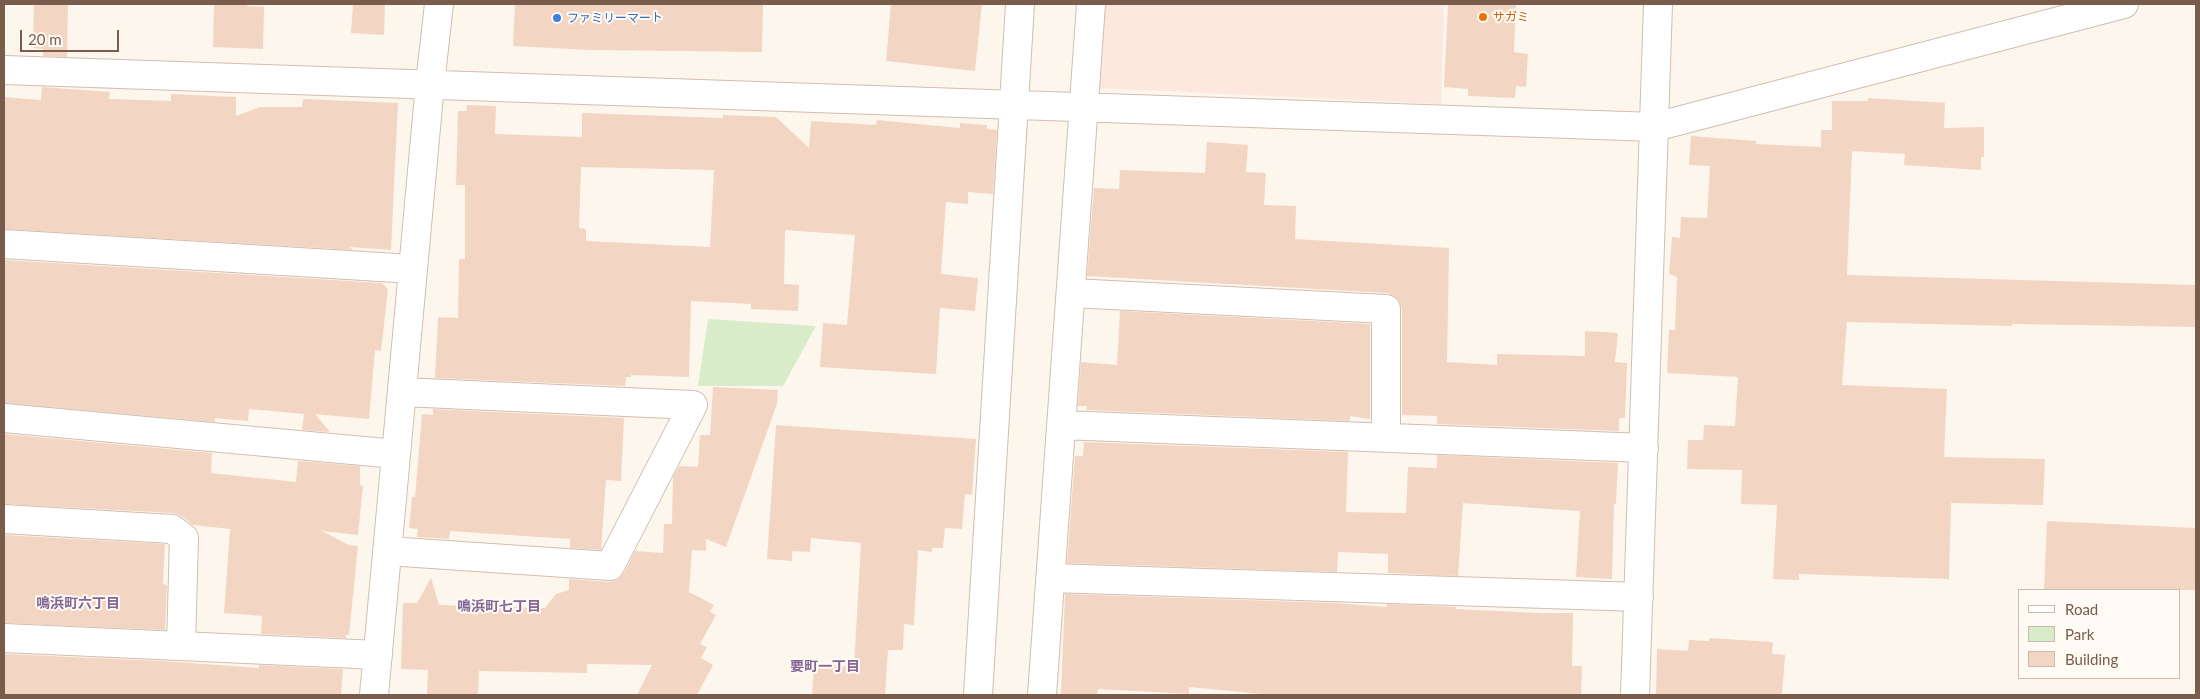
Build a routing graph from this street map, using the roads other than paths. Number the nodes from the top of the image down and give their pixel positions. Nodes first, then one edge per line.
1 (440, 4) edge
2 (1020, 4) edge
3 (1091, 4) edge
4 (1658, 4) edge
5 (2124, 4) edge
6 (4, 70) edge
7 (430, 84) junction
8 (1015, 103) junction
9 (1085, 106) junction
10 (1655, 127) junction
11 (4, 244) edge
12 (413, 269) junction
13 (1072, 293) junction
14 (402, 392) junction
15 (4, 418) edge
16 (1062, 425) junction
17 (1386, 438) junction
18 (1644, 448) junction
19 (396, 454) junction
20 (4, 519) edge
21 (387, 551) junction
22 (1051, 578) junction
23 (1638, 597) junction
24 (4, 638) edge
25 (181, 646) junction
26 (378, 655) junction
27 (374, 695) edge
28 (978, 695) edge
29 (1042, 695) edge
30 (1635, 695) edge

1 - 7 street
2 - 8 street
3 - 9 street
4 - 10 street
5 - 10 street
6 - 7 street
7 - 8 street
7 - 12 street
8 - 9 street
8 - 28 street
9 - 10 street
9 - 13 street
10 - 18 street
11 - 12 street
12 - 14 street
13 - 16 street
13 - 17 street
14 - 19 street
14 - 21 street
15 - 19 street
16 - 17 street
16 - 22 street
17 - 18 street
18 - 23 street
19 - 21 street
20 - 25 street
21 - 26 street
22 - 23 street
22 - 29 street
23 - 30 street
24 - 25 street
25 - 26 street
26 - 27 street

